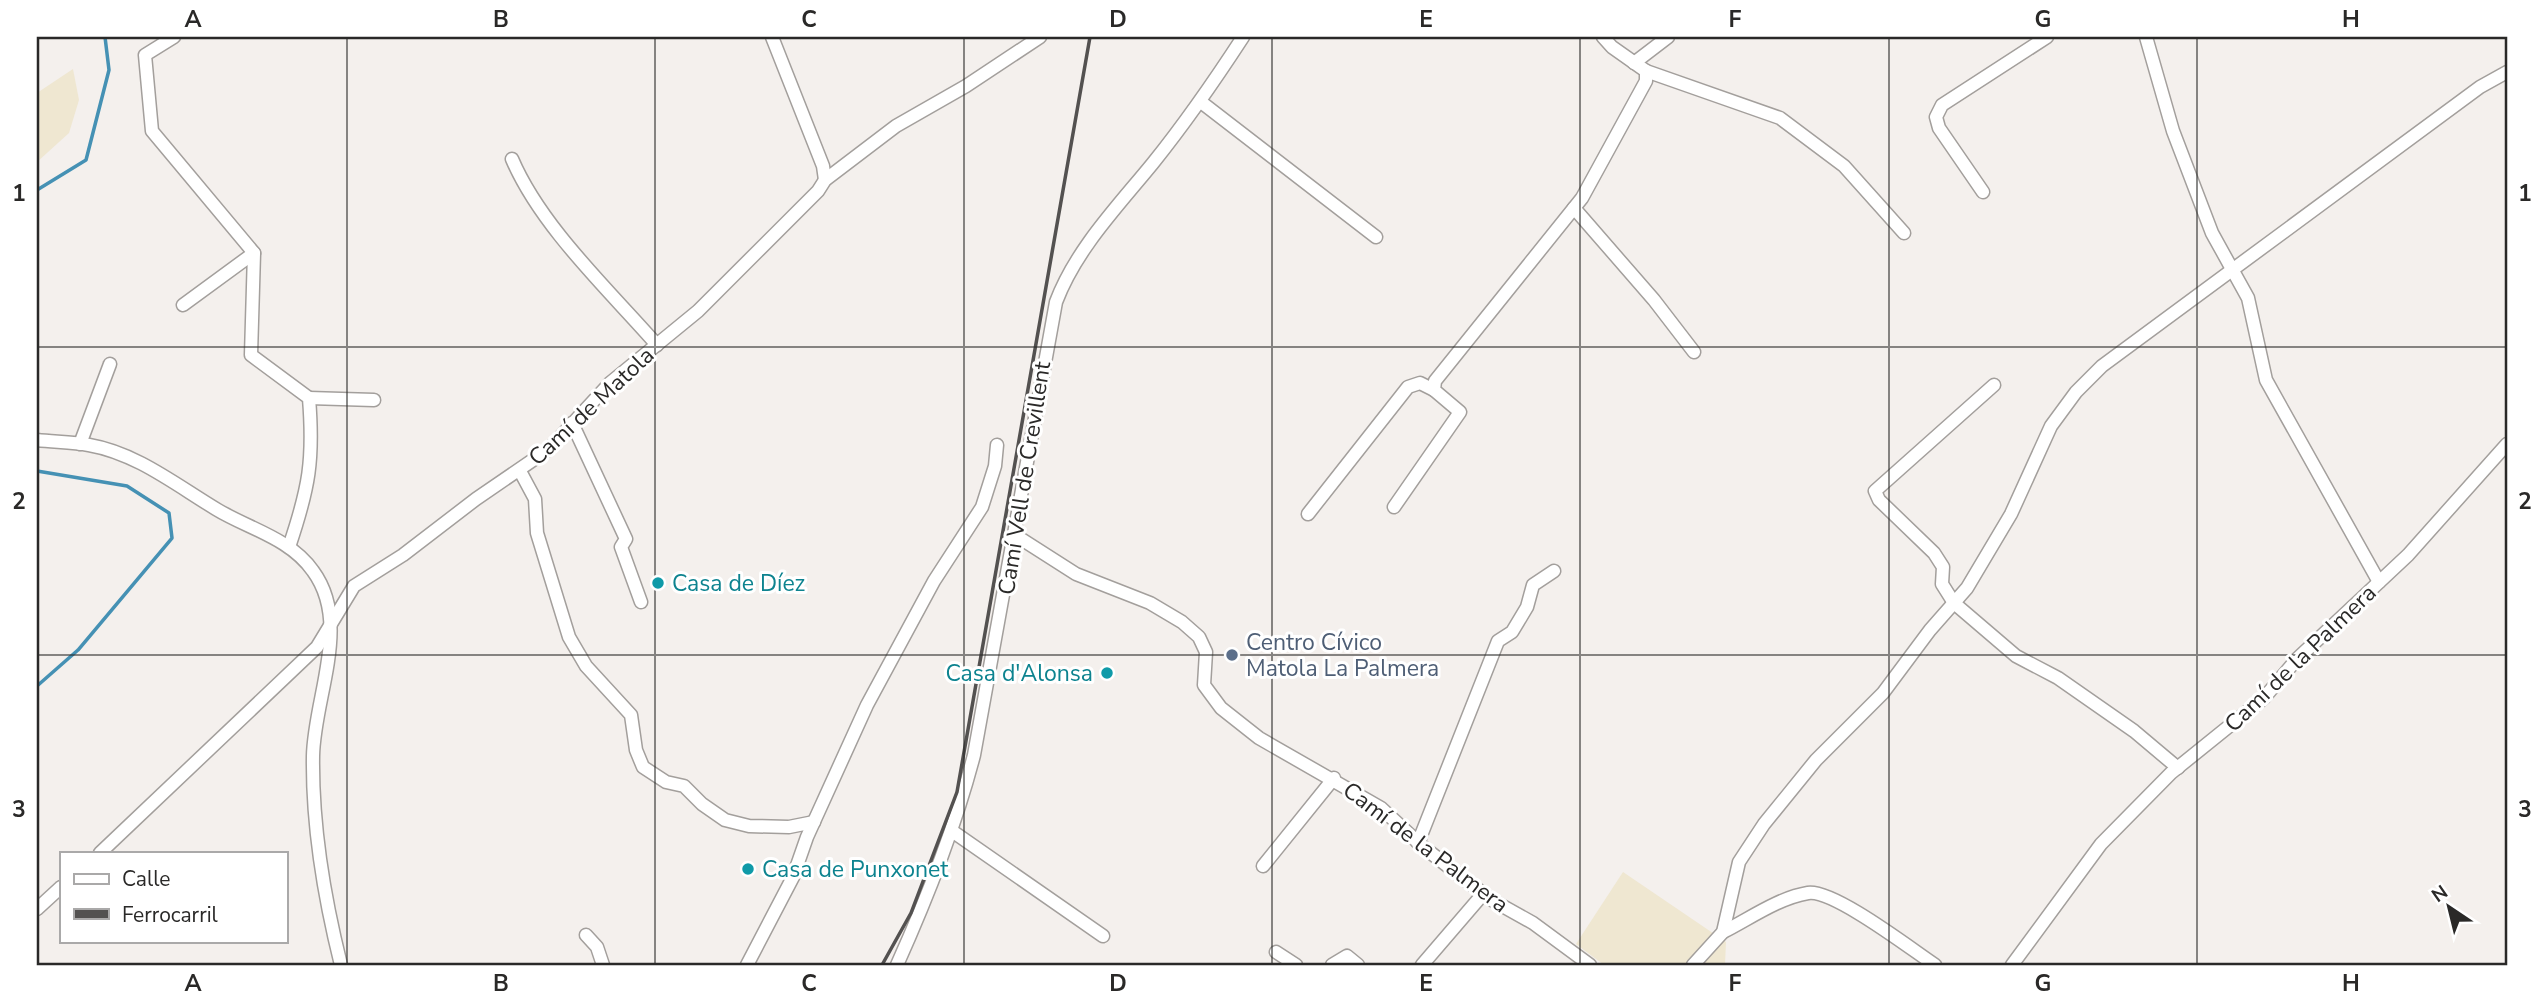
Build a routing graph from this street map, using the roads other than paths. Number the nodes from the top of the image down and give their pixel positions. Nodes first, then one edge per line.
1 (174, 37) edge
2 (772, 37) edge
3 (1040, 37) edge
4 (1243, 37) edge
5 (1603, 37) edge
6 (1668, 37) edge
7 (2046, 37) edge
8 (2146, 37) edge
9 (1634, 63) junction
10 (1646, 71) junction
11 (2507, 72) edge
12 (1201, 102) junction
13 (512, 159) dead end
14 (825, 180) junction
15 (1983, 192) dead end
16 (1574, 208) junction
17 (1904, 233) dead end
18 (1376, 237) dead end
19 (254, 253) junction
20 (2233, 271) junction
21 (183, 305) dead end
22 (657, 345) junction
23 (1694, 352) dead end
24 (110, 364) dead end
25 (1994, 385) dead end
26 (1434, 390) junction
27 (309, 398) junction
28 (374, 400) dead end
29 (572, 423) junction
30 (37, 440) edge
31 (80, 444) junction
32 (2507, 444) edge
33 (997, 445) dead end
34 (520, 471) junction
35 (1394, 506) dead end
36 (1308, 514) dead end
37 (1015, 535) junction
38 (289, 547) junction
39 (1554, 570) dead end
40 (2379, 582) junction
41 (641, 602) dead end
42 (1954, 603) junction
43 (331, 619) junction
44 (2178, 768) junction
45 (1334, 778) junction
46 (814, 822) junction
47 (952, 831) junction
48 (1418, 843) junction
49 (101, 852) edge
50 (1263, 866) dead end
51 (60, 888) edge
52 (1483, 894) junction
53 (37, 909) edge
54 (1723, 932) junction
55 (586, 935) dead end
56 (1103, 936) dead end
57 (1276, 952) dead end
58 (341, 965) edge
59 (603, 965) edge
60 (747, 965) edge
61 (897, 965) edge
62 (1296, 965) edge
63 (1332, 965) edge
64 (1358, 965) edge
65 (1422, 965) edge
66 (1590, 965) edge
67 (1693, 965) edge
68 (1935, 965) edge
69 (2011, 965) edge

1 - 19 street
2 - 14 street
3 - 14 street, Camí de Matola
4 - 12 street, Camí Vell de Crevillent
5 - 9 street
6 - 9 street
7 - 15 street
8 - 20 street
9 - 10 street
10 - 16 street
10 - 17 street
11 - 20 street
12 - 18 street
12 - 37 street, Camí Vell de Crevillent
13 - 22 street
14 - 22 street, Camí de Matola
16 - 23 street
16 - 26 street
19 - 21 street
19 - 27 street
20 - 40 street
20 - 42 street
22 - 29 street, Camí de Matola
24 - 31 street
25 - 42 street
26 - 35 street
26 - 36 street
27 - 28 street
27 - 38 street
29 - 34 street, Camí de Matola
29 - 41 street
30 - 31 street
31 - 38 street
32 - 40 street, Camí de la Palmera
33 - 46 street
34 - 43 street, Camí de Matola
34 - 46 street
37 - 45 street, Camí de la Palmera
37 - 47 street, Camí Vell de Crevillent
38 - 43 street
39 - 48 street
40 - 44 street, Camí de la Palmera
42 - 44 street
42 - 54 street
43 - 49 street, Camí de Matola
43 - 58 street
44 - 69 street, Camí de la Palmera
45 - 48 street, Camí de la Palmera
45 - 50 street
46 - 60 street
47 - 56 street
47 - 61 street, Camí Vell de Crevillent
48 - 52 street, Camí de la Palmera
51 - 53 street
52 - 65 street
52 - 66 street, Camí de la Palmera
54 - 67 street
54 - 68 street
55 - 59 street
57 - 62 street
63 - 64 street

